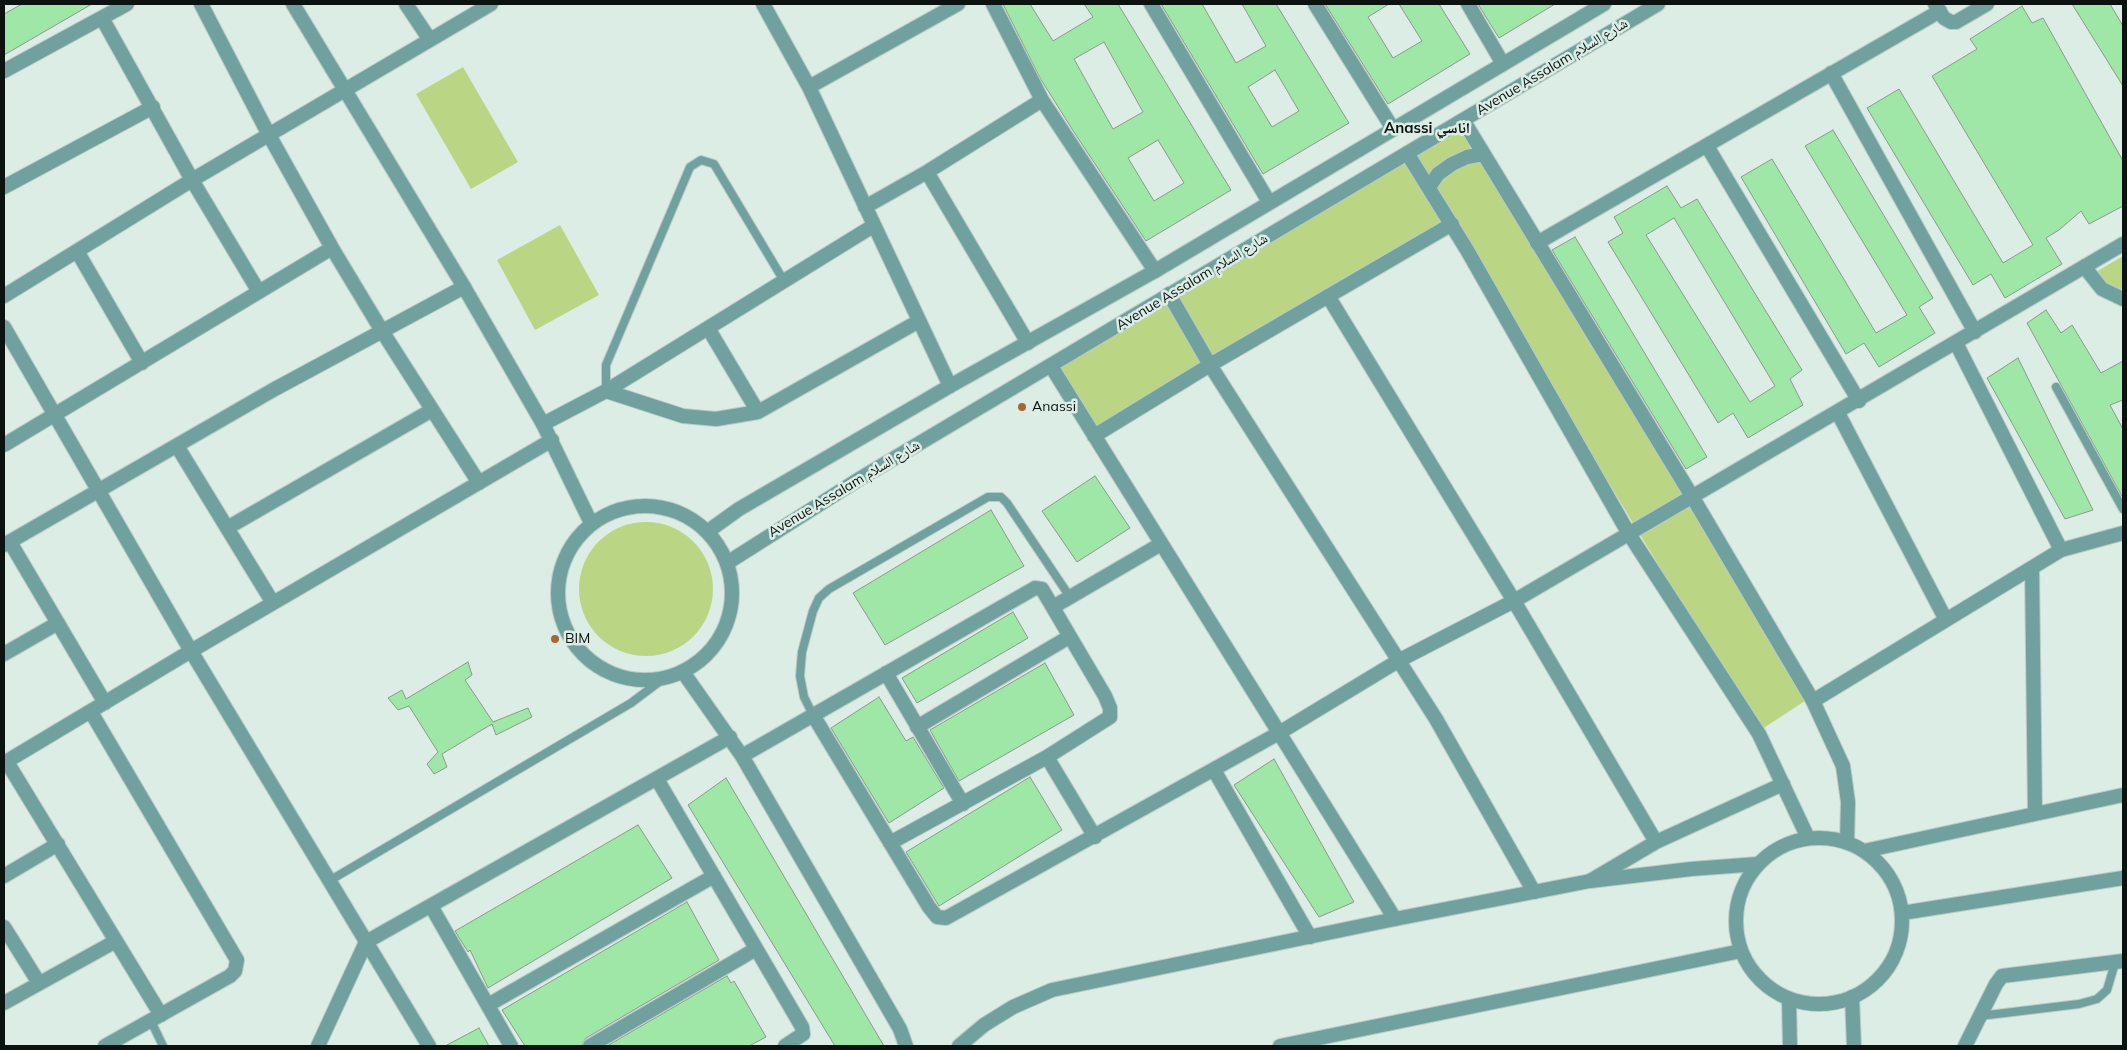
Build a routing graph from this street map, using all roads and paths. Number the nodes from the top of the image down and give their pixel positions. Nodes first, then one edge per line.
1 (127, 4) edge
2 (201, 4) edge
3 (294, 4) edge
4 (406, 4) edge
5 (491, 4) edge
6 (763, 4) edge
7 (958, 4) edge
8 (993, 4) edge
9 (1151, 4) edge
10 (1315, 4) edge
11 (1468, 4) edge
12 (1604, 4) edge
13 (1658, 4) edge
14 (1987, 4) edge
15 (1938, 7) edge
16 (102, 18) junction
17 (430, 40) junction
18 (1503, 64) junction
19 (4, 71) edge
20 (1831, 74) junction
21 (809, 88) junction
22 (345, 90) junction
23 (1042, 100) junction
24 (153, 107) junction
25 (1463, 120) junction
26 (1393, 129) junction
27 (269, 135) junction
28 (1707, 146) junction
29 (1408, 153) junction
30 (1483, 154) junction
31 (927, 172) junction
32 (192, 180) junction
33 (4, 186) edge
34 (1429, 187) junction
35 (1269, 202) junction
36 (865, 207) junction
37 (1452, 224) junction
38 (873, 226) junction
39 (1537, 243) junction
40 (2123, 244) edge
41 (332, 248) junction
42 (77, 251) junction
43 (2085, 266) junction
44 (1155, 271) junction
45 (784, 281) junction
46 (464, 287) junction
47 (259, 292) junction
48 (1168, 294) junction
49 (4, 296) edge
50 (1328, 296) junction
51 (2123, 299) edge
52 (919, 321) junction
53 (4, 327) edge
54 (708, 328) junction
55 (382, 331) junction
56 (1975, 332) junction
57 (1028, 343) junction
58 (1956, 343) junction
59 (142, 362) junction
60 (1210, 365) junction
61 (1050, 366) junction
62 (950, 386) junction
63 (2056, 387) dead end
64 (606, 391) junction
65 (1859, 401) junction
66 (432, 410) junction
67 (758, 412) junction
68 (1838, 413) junction
69 (54, 415) junction
70 (544, 424) junction
71 (1094, 436) junction
72 (552, 440) junction
73 (4, 445) edge
74 (177, 446) junction
75 (479, 483) junction
76 (99, 492) junction
77 (1693, 498) junction
78 (2123, 509) edge
79 (591, 523) junction
80 (227, 528) junction
81 (707, 532) junction
82 (1629, 534) junction
83 (2123, 534) edge
84 (7, 544) edge
85 (1162, 544) junction
86 (2061, 550) junction
87 (727, 563) junction
88 (2032, 569) junction
89 (1070, 597) junction
90 (1514, 601) junction
91 (273, 603) junction
92 (1053, 607) junction
93 (1946, 620) junction
94 (58, 623) junction
95 (1069, 637) junction
96 (191, 651) junction
97 (4, 654) edge
98 (1398, 662) junction
99 (683, 672) junction
100 (886, 673) junction
101 (663, 679) junction
102 (1813, 701) junction
103 (105, 703) junction
104 (91, 712) junction
105 (814, 715) junction
106 (917, 727) junction
107 (1280, 733) junction
108 (730, 737) junction
109 (742, 756) junction
110 (1047, 757) junction
111 (5, 763) edge
112 (1214, 770) junction
113 (657, 779) junction
114 (1783, 784) junction
115 (2123, 795) edge
116 (963, 804) junction
117 (2035, 812) junction
118 (1095, 837) junction
119 (1808, 838) junction
120 (1656, 842) junction
121 (890, 843) junction
122 (1847, 843) junction
123 (58, 844) junction
124 (1864, 851) junction
125 (1758, 864) junction
126 (4, 876) edge
127 (714, 876) junction
128 (2123, 878) edge
129 (1590, 881) junction
130 (329, 882) junction
131 (1534, 892) junction
132 (431, 906) junction
133 (1902, 914) junction
134 (1395, 919) junction
135 (4, 927) edge
136 (1310, 936) junction
137 (116, 941) junction
138 (366, 942) junction
139 (756, 949) junction
140 (1741, 951) junction
141 (2119, 962) edge
142 (39, 983) junction
143 (1852, 997) junction
144 (1789, 998) junction
145 (4, 1003) edge
146 (488, 1005) junction
147 (1980, 1016) junction
148 (156, 1018) junction
149 (900, 1029) junction
150 (105, 1046) edge
151 (164, 1046) edge
152 (318, 1046) edge
153 (429, 1046) edge
154 (511, 1046) edge
155 (590, 1046) edge
156 (784, 1046) edge
157 (906, 1046) edge
158 (916, 1046) edge
159 (959, 1046) edge
160 (1280, 1046) edge
161 (1790, 1046) edge
162 (1854, 1046) edge
163 (1965, 1046) edge

1 - 16 street
2 - 27 street
3 - 22 street
4 - 17 street
5 - 17 street
6 - 21 street
7 - 21 street
8 - 23 street
9 - 35 street
10 - 26 street
11 - 18 street
12 - 18 street, Avenue Assalam شارع السلام
13 - 25 street, Avenue Assalam شارع السلام
14 - 15 street
15 - 20 street
16 - 19 street
16 - 24 street
17 - 22 street
18 - 26 street, Avenue Assalam شارع السلام
20 - 28 street
20 - 56 street
21 - 36 street
22 - 27 street
22 - 46 street
23 - 31 street
23 - 44 street
24 - 32 street
24 - 33 street
25 - 29 street, Avenue Assalam شارع السلام
25 - 30 street
26 - 35 street, Avenue Assalam شارع السلام
27 - 32 street
27 - 41 street
28 - 39 street
28 - 65 street
29 - 34 street
29 - 48 street, Avenue Assalam شارع السلام
30 - 34 street
30 - 39 street
31 - 36 street
31 - 57 street
32 - 42 street
32 - 47 street
34 - 37 street
35 - 44 street, Avenue Assalam شارع السلام
36 - 38 street
37 - 50 street
37 - 82 street
38 - 45 street
38 - 52 street
39 - 77 street
40 - 43 street
41 - 47 street
41 - 55 street
42 - 49 street
42 - 59 street
43 - 51 street
43 - 56 street
44 - 57 street, Avenue Assalam شارع السلام
45 - 54 street
45 - 64 lane
46 - 55 street
46 - 70 street
47 - 59 street
48 - 60 street
48 - 61 street, Avenue Assalam شارع السلام
50 - 60 street
50 - 90 street
52 - 62 street
52 - 67 street
53 - 69 street
54 - 64 street
54 - 67 street
55 - 66 street
55 - 74 street
56 - 58 street
57 - 62 street, Avenue Assalam شارع السلام
58 - 65 street
58 - 86 street
59 - 69 street
60 - 71 street
60 - 98 street
61 - 71 street
61 - 87 street, Avenue Assalam شارع السلام
62 - 81 street, Avenue Assalam شارع السلام
63 - 78 lane
64 - 67 street
64 - 70 street
65 - 68 street
66 - 75 street
66 - 80 street
68 - 77 street
68 - 93 street
69 - 73 street
69 - 76 street
70 - 72 street
71 - 85 street
72 - 75 street
72 - 79 street
74 - 76 street
74 - 80 street
75 - 91 street
76 - 84 street
76 - 96 street
77 - 82 street
77 - 102 street
79 - 81 street
79 - 101 street
80 - 91 street
81 - 87 street
82 - 90 street
82 - 114 street
83 - 86 street
84 - 94 street
85 - 89 street
85 - 107 street
86 - 88 street
87 - 99 street
88 - 93 street
88 - 117 street
89 - 92 street
89 - 105 lane
90 - 98 street
90 - 120 street
91 - 96 street
92 - 95 street
92 - 100 street
93 - 102 street
94 - 97 street
94 - 103 street
95 - 106 street
95 - 110 street
96 - 103 street
96 - 130 street
98 - 107 street
98 - 131 street
99 - 101 street
99 - 108 street
100 - 105 street
100 - 106 street
101 - 130 lane
102 - 122 street
103 - 104 street
104 - 111 street
104 - 148 street
105 - 109 street
105 - 121 street
106 - 116 street
107 - 112 street
107 - 134 street
108 - 109 street
108 - 113 street
109 - 149 street
110 - 116 street
110 - 118 street
111 - 123 street
112 - 118 street
112 - 136 street
113 - 127 street
113 - 132 street
114 - 119 street
114 - 120 street
115 - 117 street
116 - 121 street
117 - 124 street
118 - 121 street
119 - 122 street
119 - 125 street
120 - 129 street
122 - 124 street
123 - 126 street
123 - 137 street
124 - 133 street
125 - 129 street
125 - 140 street
127 - 139 street
127 - 146 street
128 - 133 street
129 - 131 street
130 - 138 street
131 - 134 street
132 - 138 street
132 - 146 street
133 - 143 street
134 - 136 street
135 - 142 street
136 - 159 street
137 - 142 street
137 - 148 street
138 - 152 street
138 - 153 street
139 - 155 street
139 - 156 street
140 - 144 street
140 - 160 street
141 - 147 lane
141 - 147 street
142 - 145 street
143 - 144 street
143 - 162 street
144 - 161 street
146 - 154 street
147 - 163 street
148 - 150 street
148 - 151 lane
149 - 157 street
149 - 158 street

